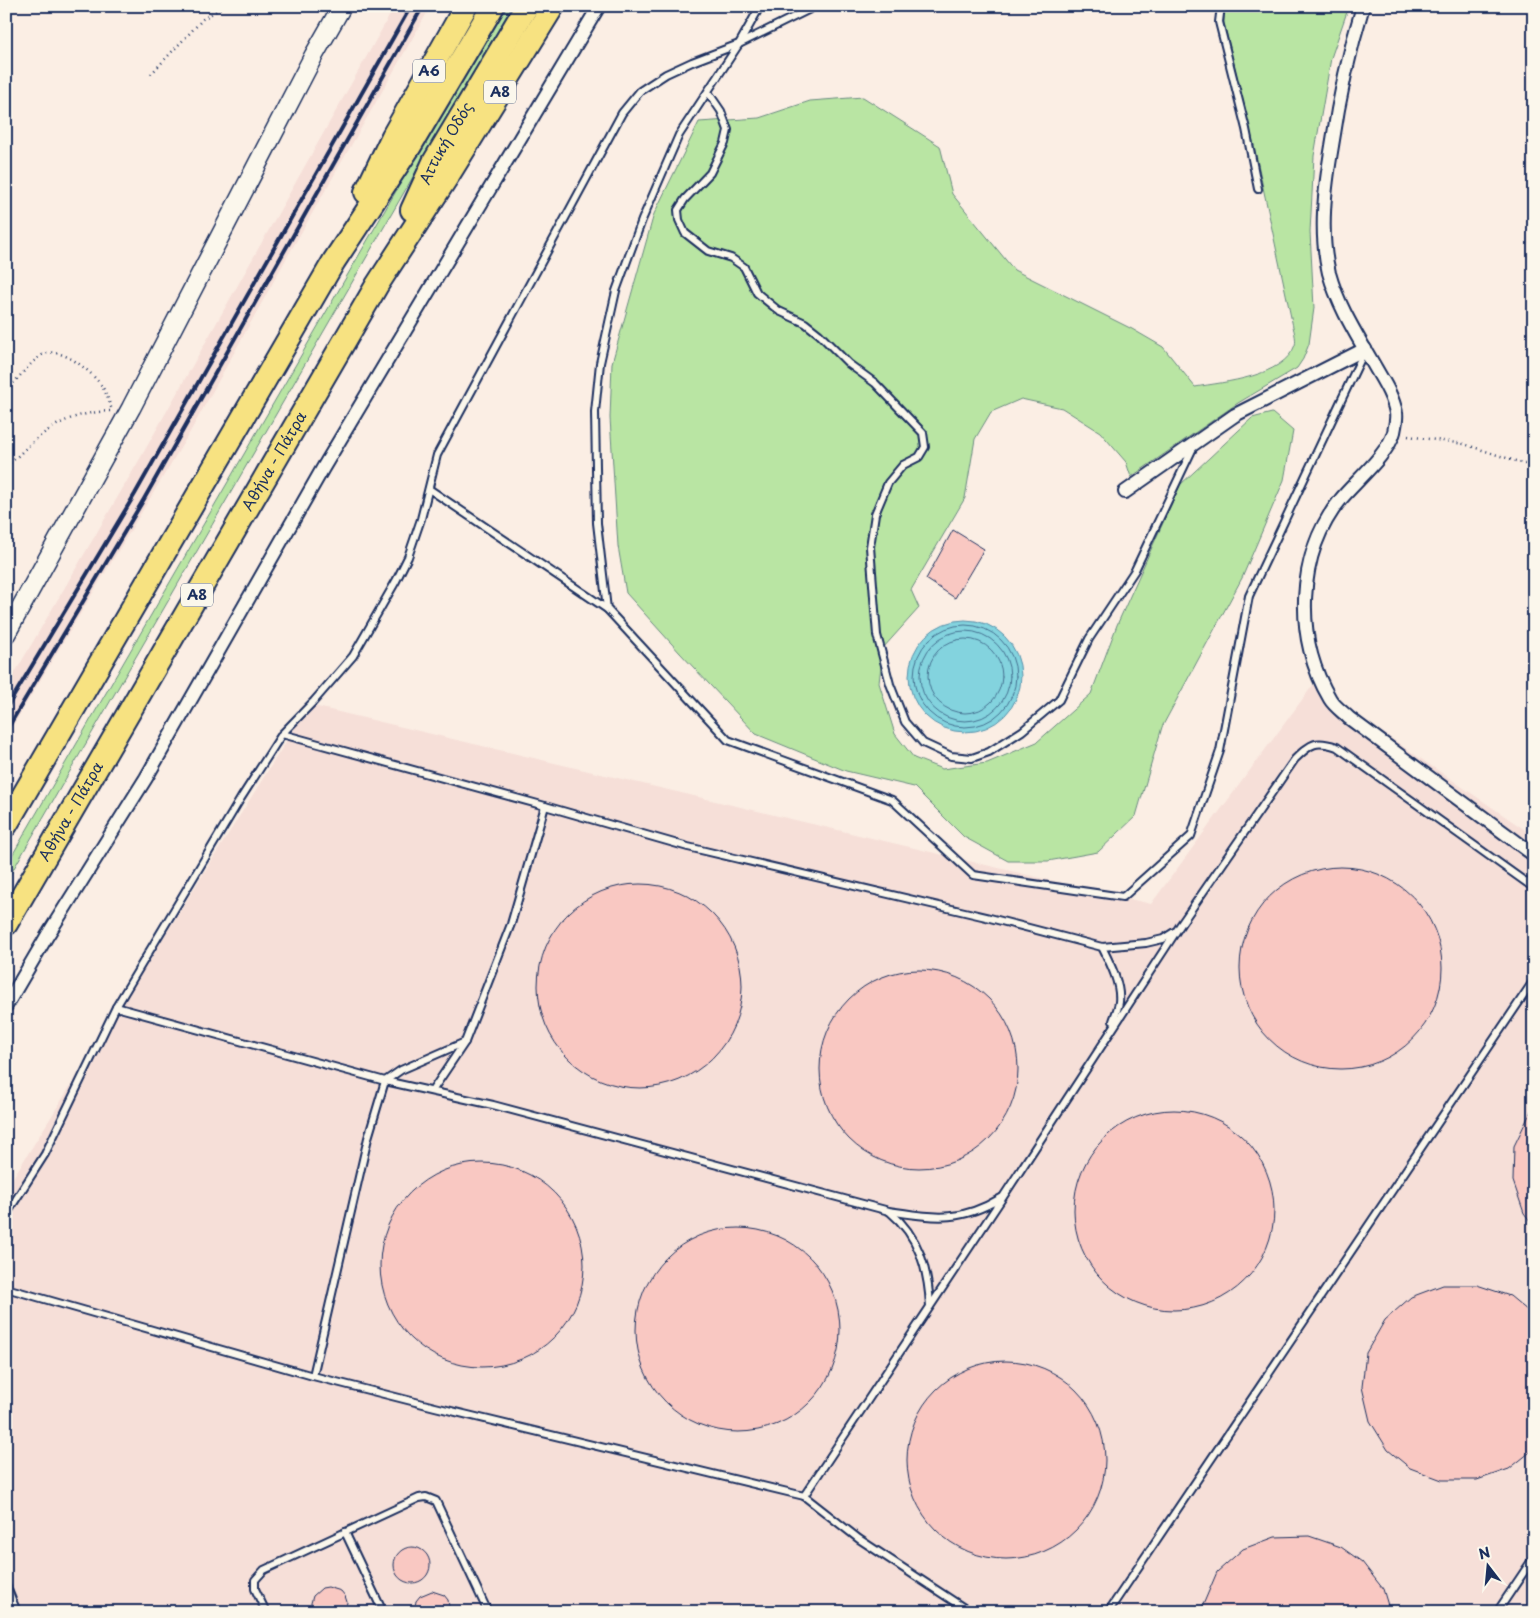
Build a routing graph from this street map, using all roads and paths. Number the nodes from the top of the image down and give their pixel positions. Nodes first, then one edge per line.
1 (224, 6) edge
2 (342, 6) edge
3 (466, 6) edge
4 (493, 6) edge
5 (527, 6) edge
6 (553, 6) edge
7 (599, 6) edge
8 (758, 6) edge
9 (816, 6) edge
10 (1221, 6) edge
11 (1364, 6) edge
12 (739, 44) junction
13 (151, 74) dead end
14 (708, 92) junction
15 (1258, 188) dead end
16 (334, 261) junction
17 (377, 286) junction
18 (1365, 349) junction
19 (6, 390) edge
20 (131, 408) junction
21 (112, 411) junction
22 (1394, 434) junction
23 (1196, 442) junction
24 (1534, 465) edge
25 (6, 466) edge
26 (429, 489) junction
27 (1125, 492) dead end
28 (607, 609) junction
29 (6, 634) edge
30 (282, 734) junction
31 (545, 806) junction
32 (6, 825) edge
33 (1534, 855) edge
34 (1534, 888) edge
35 (6, 924) edge
36 (1176, 932) junction
37 (1102, 947) junction
38 (1534, 980) edge
39 (6, 1006) edge
40 (116, 1007) junction
41 (1111, 1030) junction
42 (466, 1042) junction
43 (385, 1081) junction
44 (432, 1092) junction
45 (1003, 1197) junction
46 (889, 1211) junction
47 (6, 1215) edge
48 (6, 1288) edge
49 (930, 1306) junction
50 (313, 1376) junction
51 (804, 1496) junction
52 (345, 1532) junction
53 (1534, 1557) edge
54 (6, 1585) edge
55 (17, 1612) edge
56 (266, 1612) edge
57 (383, 1612) edge
58 (488, 1612) edge
59 (970, 1612) edge
60 (1108, 1612) edge
61 (1497, 1612) edge

1 - 13 path
2 - 20 street
3 - 16 highway, Α6
4 - 16 highway
5 - 17 highway, Αττική Οδός
6 - 17 highway, Αθήνα - Πάτρα / Α8
7 - 39 street
8 - 12 lane
9 - 12 lane
10 - 15 lane
11 - 18 street
12 - 14 lane
12 - 26 lane
14 - 23 lane
14 - 28 lane
16 - 32 highway
17 - 35 highway, Αθήνα - Πάτρα / Α8
18 - 22 street
18 - 23 street
18 - 28 lane
19 - 21 path
20 - 21 path
20 - 29 street
21 - 25 path
22 - 24 path
22 - 33 street
23 - 27 street
26 - 28 lane
26 - 30 lane
30 - 31 lane
30 - 40 lane
31 - 37 lane
31 - 42 lane
34 - 36 lane
36 - 37 lane
36 - 41 lane
37 - 41 lane
38 - 60 lane
40 - 43 lane
40 - 47 lane
41 - 45 lane
42 - 43 lane
42 - 44 lane
43 - 44 lane
43 - 50 lane
44 - 46 lane
45 - 46 lane
45 - 49 lane
46 - 49 lane
48 - 50 lane
49 - 51 lane
50 - 51 lane
51 - 59 lane
52 - 56 lane
52 - 57 lane
52 - 58 lane
53 - 61 lane
54 - 55 lane

